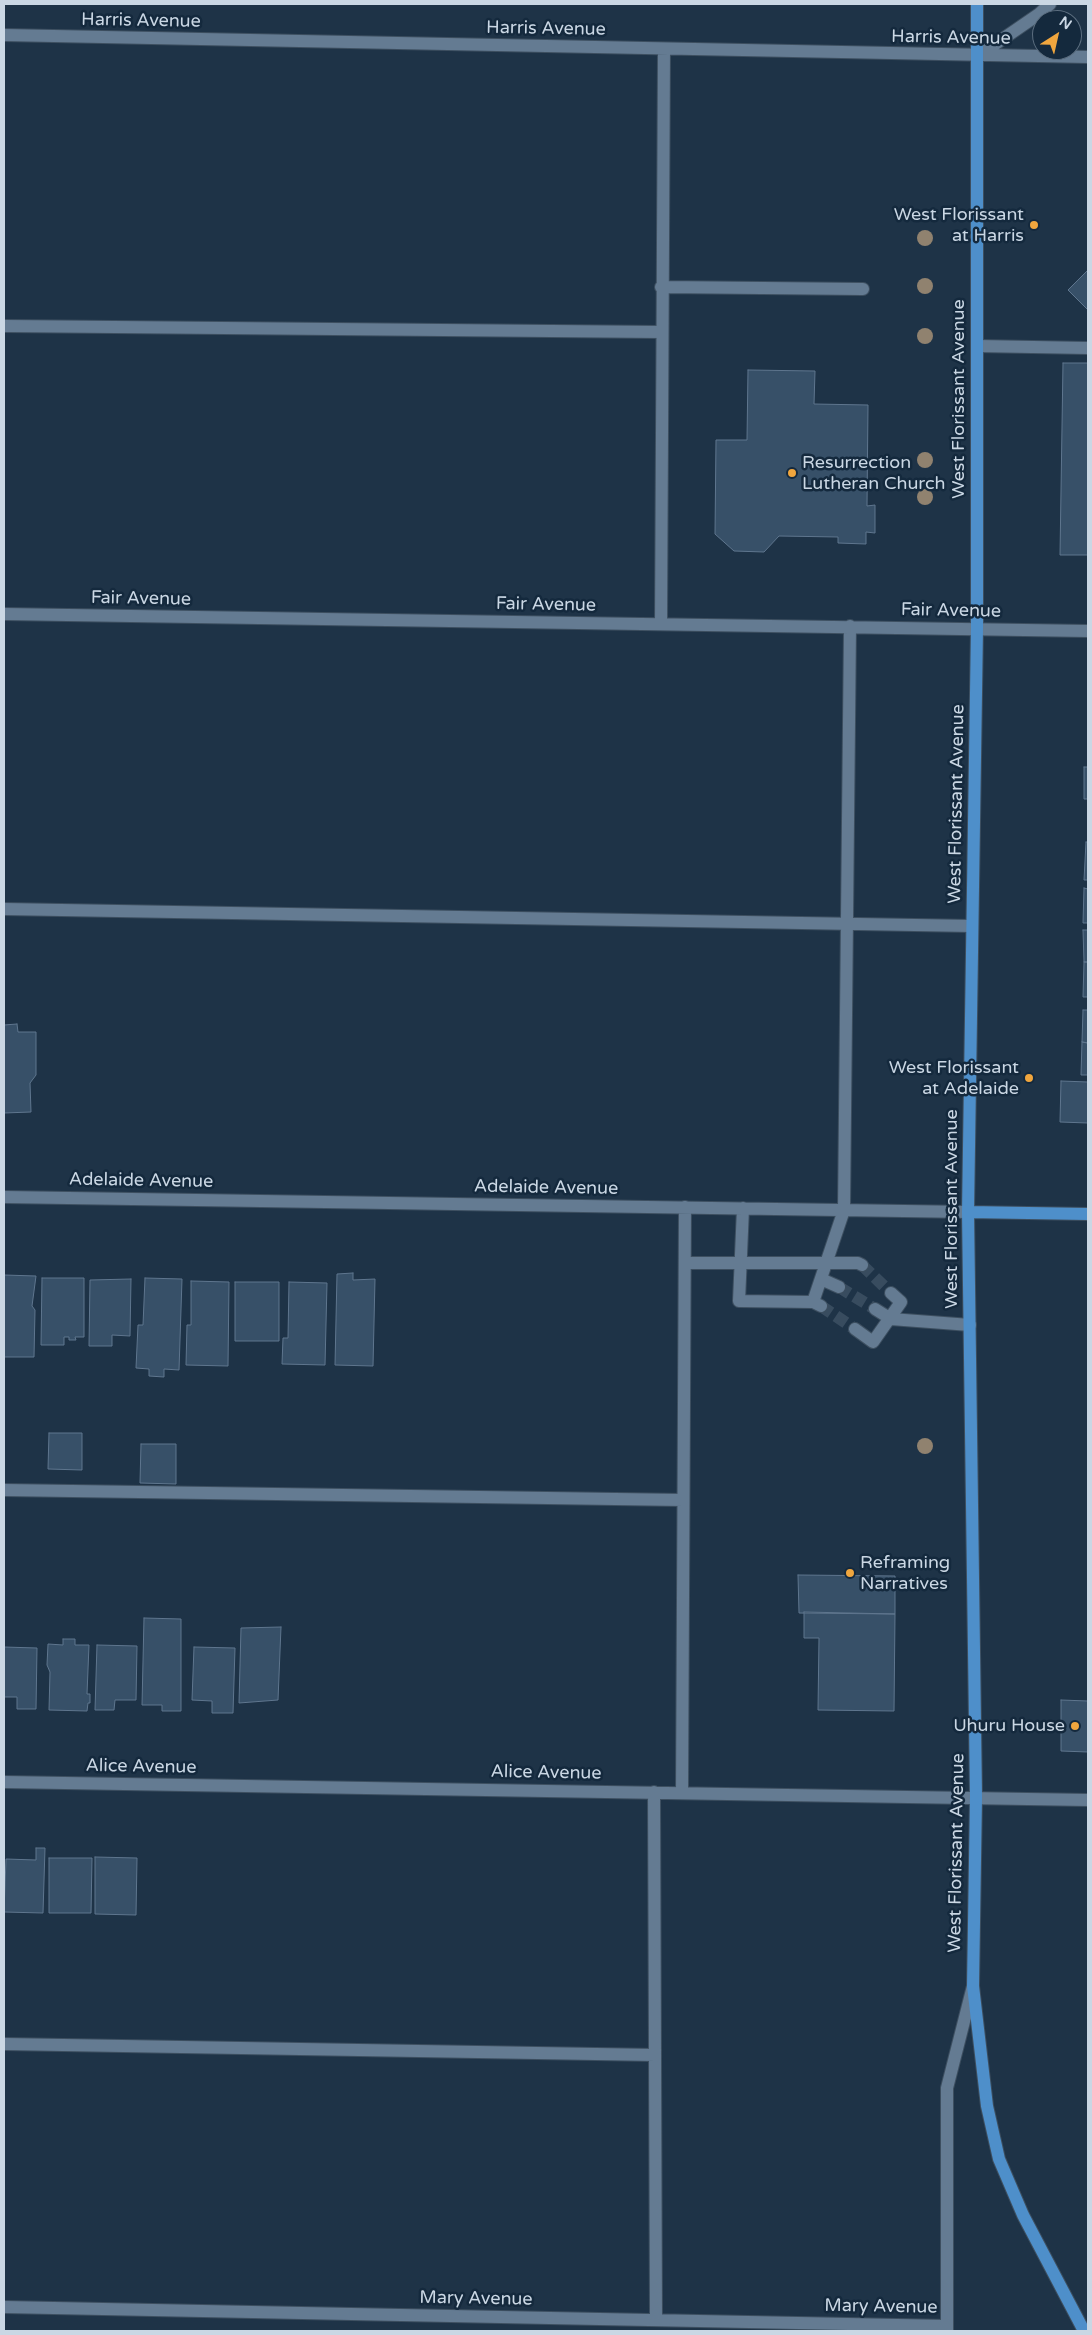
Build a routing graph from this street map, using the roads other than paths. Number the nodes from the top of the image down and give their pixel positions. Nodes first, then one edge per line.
1 (978, 4) edge
2 (1050, 4) edge
3 (4, 35) edge
4 (664, 49) junction
5 (978, 56) junction
6 (1088, 57) edge
7 (661, 287) junction
8 (863, 290) dead end
9 (4, 326) edge
10 (661, 332) junction
11 (977, 346) junction
12 (1088, 348) edge
13 (4, 614) edge
14 (661, 624) junction
15 (850, 626) junction
16 (977, 628) junction
17 (1088, 631) edge
18 (4, 909) edge
19 (847, 924) junction
20 (972, 926) junction
21 (4, 1197) edge
22 (685, 1207) junction
23 (743, 1208) junction
24 (844, 1210) junction
25 (968, 1212) junction
26 (1088, 1214) edge
27 (685, 1263) junction
28 (741, 1264) junction
29 (826, 1264) junction
30 (862, 1265) tunnel mouth
31 (821, 1279) junction
32 (839, 1287) tunnel mouth
33 (891, 1293) tunnel mouth
34 (875, 1309) tunnel mouth
35 (891, 1319) junction
36 (970, 1325) junction
37 (855, 1329) tunnel mouth
38 (4, 1490) edge
39 (683, 1500) junction
40 (4, 1782) edge
41 (654, 1792) junction
42 (682, 1793) junction
43 (976, 1798) junction
44 (1088, 1800) edge
45 (973, 1986) junction
46 (4, 2044) edge
47 (655, 2055) junction
48 (4, 2307) edge
49 (656, 2320) junction
50 (947, 2328) edge
51 (1084, 2331) edge

1 - 5 main road, West Florissant Avenue
2 - 5 street
3 - 4 street, Harris Avenue
4 - 5 street, Harris Avenue
4 - 7 street
5 - 6 street, Harris Avenue
5 - 11 main road, West Florissant Avenue
7 - 8 street
7 - 10 street
9 - 10 street
10 - 14 street
11 - 12 street
11 - 16 main road, West Florissant Avenue
13 - 14 street, Fair Avenue
14 - 15 street, Fair Avenue
15 - 16 street, Fair Avenue
15 - 19 street
16 - 17 street, Fair Avenue
16 - 20 main road, West Florissant Avenue
18 - 19 street
19 - 20 street
19 - 24 street
20 - 25 main road, West Florissant Avenue
21 - 22 street, Adelaide Avenue
22 - 23 street, Adelaide Avenue
22 - 27 street
23 - 24 street, Adelaide Avenue
23 - 28 street
24 - 25 street, Adelaide Avenue
24 - 29 street
25 - 26 main road, Adelaide Avenue
25 - 36 main road, West Florissant Avenue
27 - 28 street
27 - 39 street
28 - 29 street
28 - 31 street
29 - 30 street
29 - 31 street
31 - 32 street
33 - 35 street
34 - 35 street
35 - 36 street
35 - 37 street
36 - 43 main road, West Florissant Avenue
38 - 39 street
39 - 42 street
40 - 41 street, Alice Avenue
41 - 42 street, Alice Avenue
41 - 47 street
42 - 43 street, Alice Avenue
43 - 44 street, Alice Avenue
43 - 45 main road, West Florissant Avenue
45 - 50 street
45 - 51 main road, West Florissant Avenue
46 - 47 street
47 - 49 street
48 - 49 street, Mary Avenue
49 - 50 street, Mary Avenue

